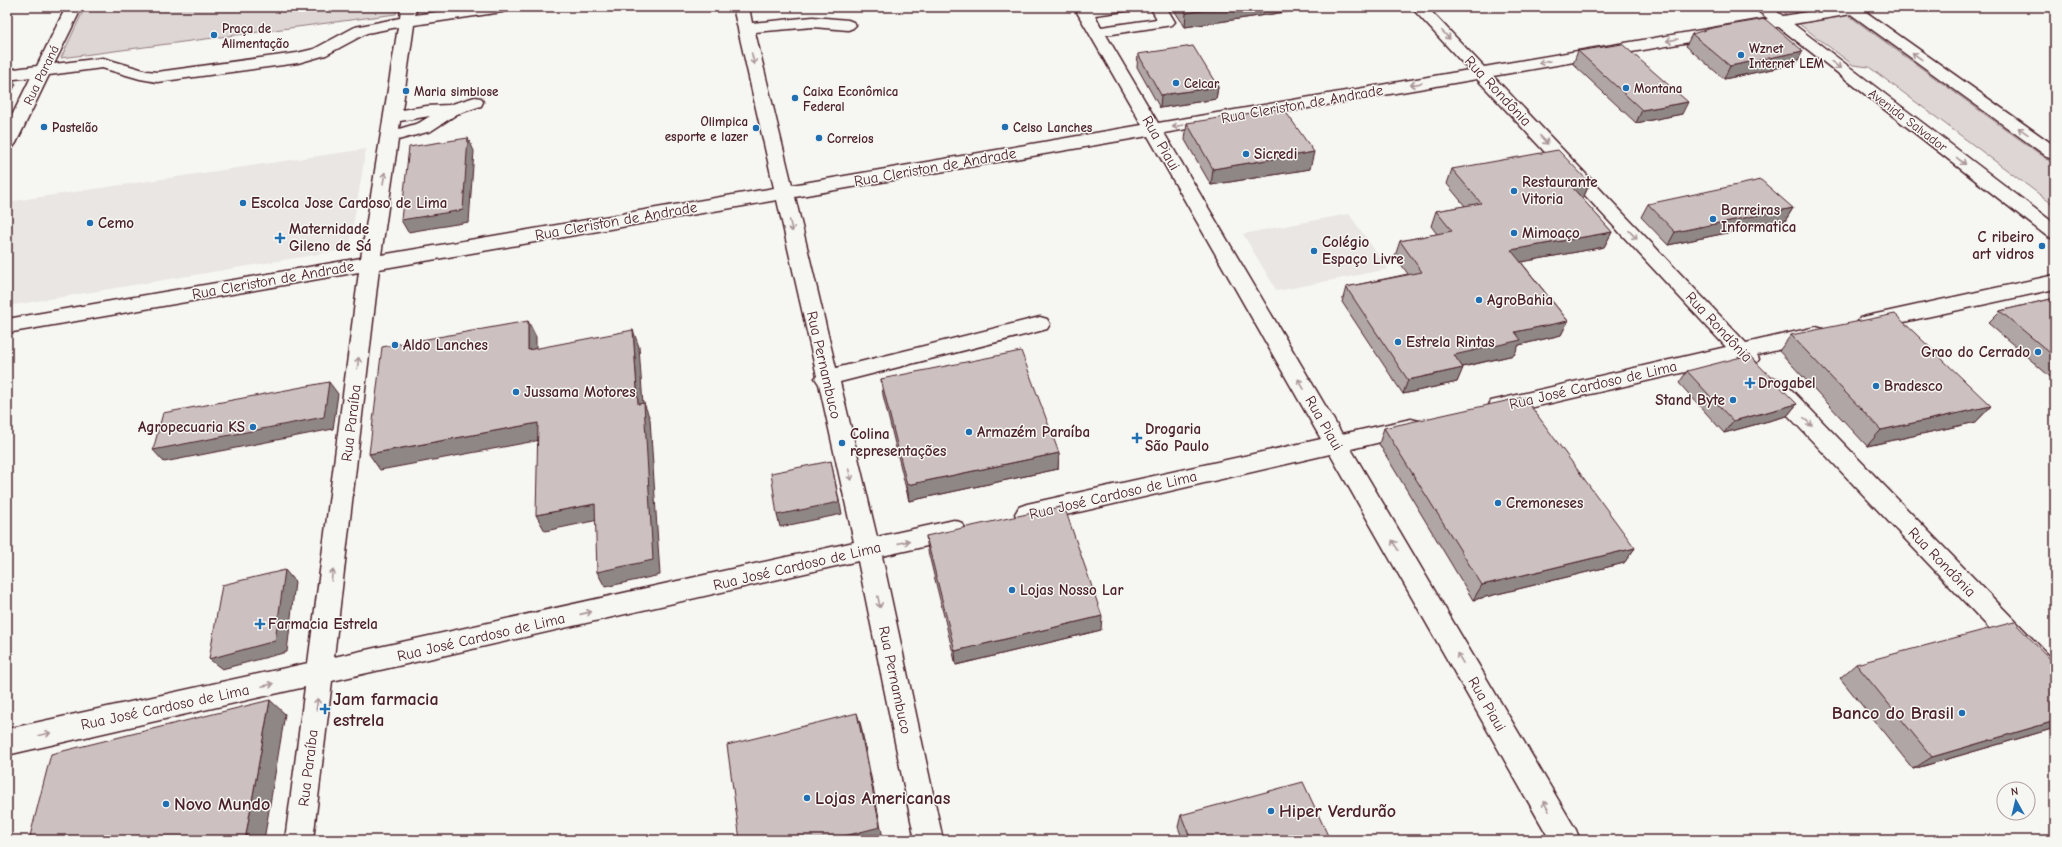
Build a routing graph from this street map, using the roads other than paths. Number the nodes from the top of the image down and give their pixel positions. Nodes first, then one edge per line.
1 (74, 7) edge
2 (502, 7) edge
3 (741, 7) edge
4 (1126, 7) edge
5 (1158, 7) edge
6 (1419, 7) edge
7 (1761, 7) edge
8 (1855, 8) edge
9 (1083, 10) edge
10 (408, 14) edge
11 (1780, 22) junction
12 (848, 25) dead end
13 (746, 28) junction
14 (1097, 32) junction
15 (44, 70) junction
16 (1481, 72) junction
17 (7, 74) edge
18 (475, 102) dead end
19 (392, 127) junction
20 (1153, 130) junction
21 (7, 143) edge
22 (2055, 154) edge
23 (783, 192) junction
24 (2055, 233) edge
25 (370, 264) junction
26 (2055, 282) edge
27 (1040, 324) dead end
28 (7, 326) edge
29 (1740, 350) junction
30 (826, 378) junction
31 (1476, 412) edge
32 (1429, 423) edge
33 (1336, 444) junction
34 (1008, 518) edge
35 (977, 525) edge
36 (868, 550) junction
37 (320, 673) junction
38 (2055, 680) edge
39 (7, 742) edge
40 (300, 840) edge
41 (929, 840) edge
42 (1566, 840) edge

1 - 15 street, Rua Paraná
2 - 10 street
3 - 13 street, Rua Pernambuco
4 - 9 street
5 - 14 street
6 -> 16 street, Rua Rondônia
7 - 11 street, Avenida Salvador
8 - 11 street, Rua Cleriston de Andrade
22 -> 8 street
9 - 14 street, Rua Piaui
10 - 15 street
10 - 19 street, Rua Paraíba
11 -> 16 street, Rua Cleriston de Andrade
11 -> 24 street, Avenida Salvador
12 - 13 street
13 -> 23 street, Rua Pernambuco
14 - 20 street, Rua Piaui
15 - 17 street
15 - 21 street, Rua Paraná
16 -> 20 street, Rua Cleriston de Andrade
16 -> 29 street, Rua Rondônia
18 - 19 street
25 -> 19 street, Rua Paraíba
20 - 23 street, Rua Cleriston de Andrade
33 -> 20 street, Rua Piaui
23 - 25 street, Rua Cleriston de Andrade
23 -> 30 street, Rua Pernambuco
25 - 28 street, Rua Cleriston de Andrade
37 -> 25 street, Rua Paraíba
26 - 29 street, Rua José Cardoso de Lima
27 - 30 street
29 - 31 street, Rua José Cardoso de Lima
29 -> 38 street, Rua Rondônia
30 -> 36 street, Rua Pernambuco
32 - 33 street, Rua José Cardoso de Lima
33 - 34 street, Rua José Cardoso de Lima
42 -> 33 street, Rua Piaui
36 -> 35 street, Rua José Cardoso de Lima
37 -> 36 street, Rua José Cardoso de Lima
36 -> 41 street, Rua Pernambuco
39 -> 37 street, Rua José Cardoso de Lima
40 -> 37 street, Rua Paraíba

